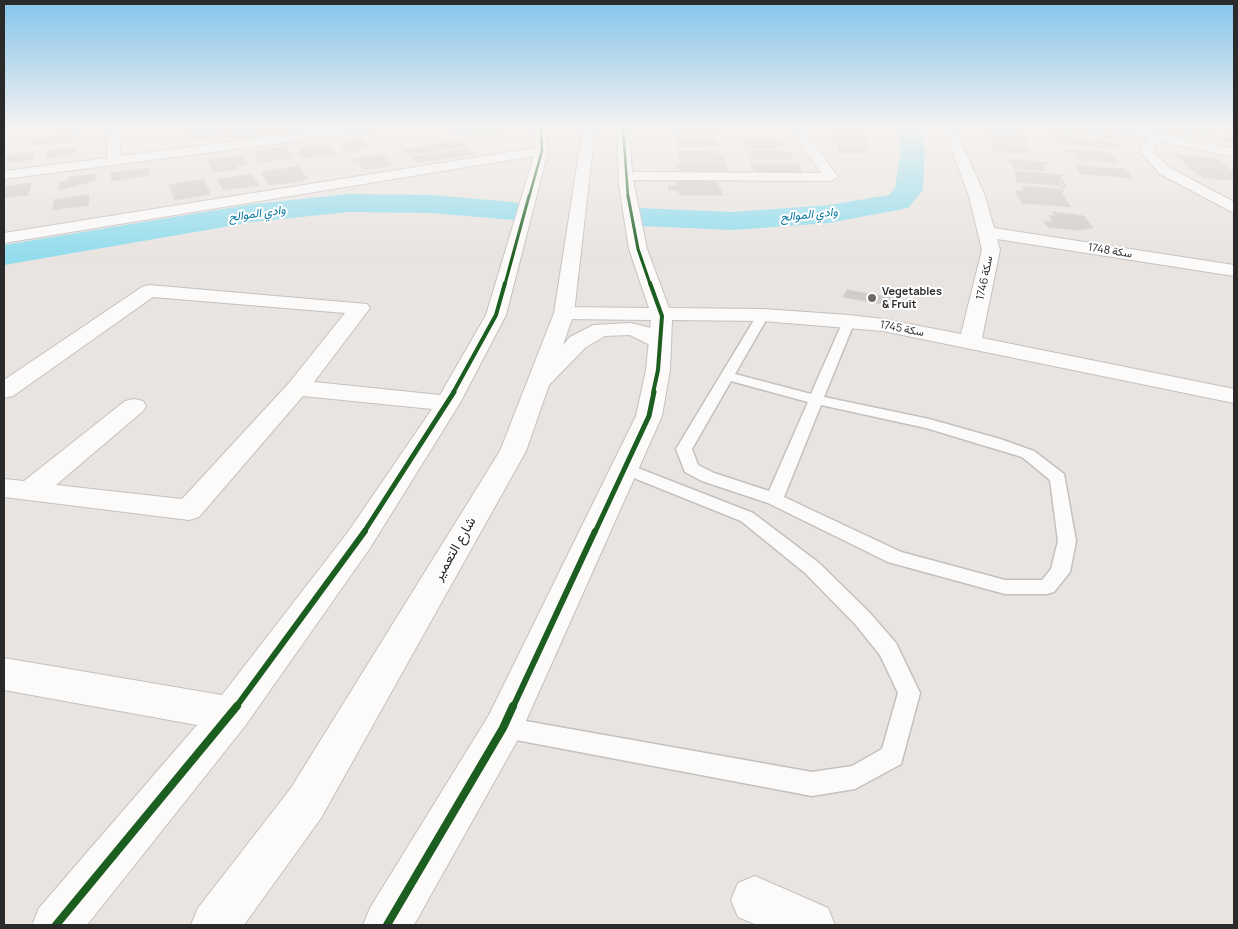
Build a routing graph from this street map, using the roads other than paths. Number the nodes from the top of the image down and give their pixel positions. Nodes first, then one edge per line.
1 (33, 171) edge
2 (370, 171) edge
3 (534, 171) edge
4 (583, 171) edge
5 (626, 171) edge
6 (827, 171) edge
7 (967, 171) edge
8 (1166, 171) edge
9 (4, 175) edge
10 (626, 176) junction
11 (1234, 208) edge
12 (986, 232) junction
13 (4, 238) edge
14 (1234, 270) edge
15 (564, 313) junction
16 (763, 315) junction
17 (849, 321) junction
18 (661, 330) junction
19 (970, 343) junction
20 (727, 376) junction
21 (296, 388) junction
22 (536, 388) junction
23 (4, 391) edge
24 (1234, 396) edge
25 (816, 400) junction
26 (448, 403) junction
27 (134, 406) dead end
28 (625, 468) junction
29 (17, 490) edge
30 (774, 499) junction
31 (4, 674) edge
32 (231, 714) junction
33 (503, 728) junction
34 (755, 900) dead end
35 (56, 925) edge
36 (215, 925) edge
37 (387, 925) edge
38 (811, 925) edge

1 - 9 street
2 - 13 street
3 - 26 street
4 - 15 street, شارع التعمير
5 - 10 street
6 - 10 street
7 - 12 street, سكة 1746
8 - 11 street
10 - 18 street
12 - 14 street, سكة 1748
12 - 19 street, سكة 1746
15 - 18 street, سكة 1745
15 - 22 street, شارع التعمير
16 - 17 street, سكة 1745
16 - 18 street, سكة 1745
16 - 20 lane
17 - 19 street, سكة 1745
17 - 25 lane
18 - 22 street
18 - 28 street
19 - 24 street, سكة 1745
20 - 25 lane
20 - 30 lane
21 - 23 street
21 - 26 street
21 - 29 street
22 - 36 street, شارع التعمير
25 - 30 lane
25 - 30 lane
26 - 32 street
27 - 29 street
28 - 33 street
28 - 33 lane
31 - 32 street
32 - 35 street
33 - 37 street
34 - 38 street

